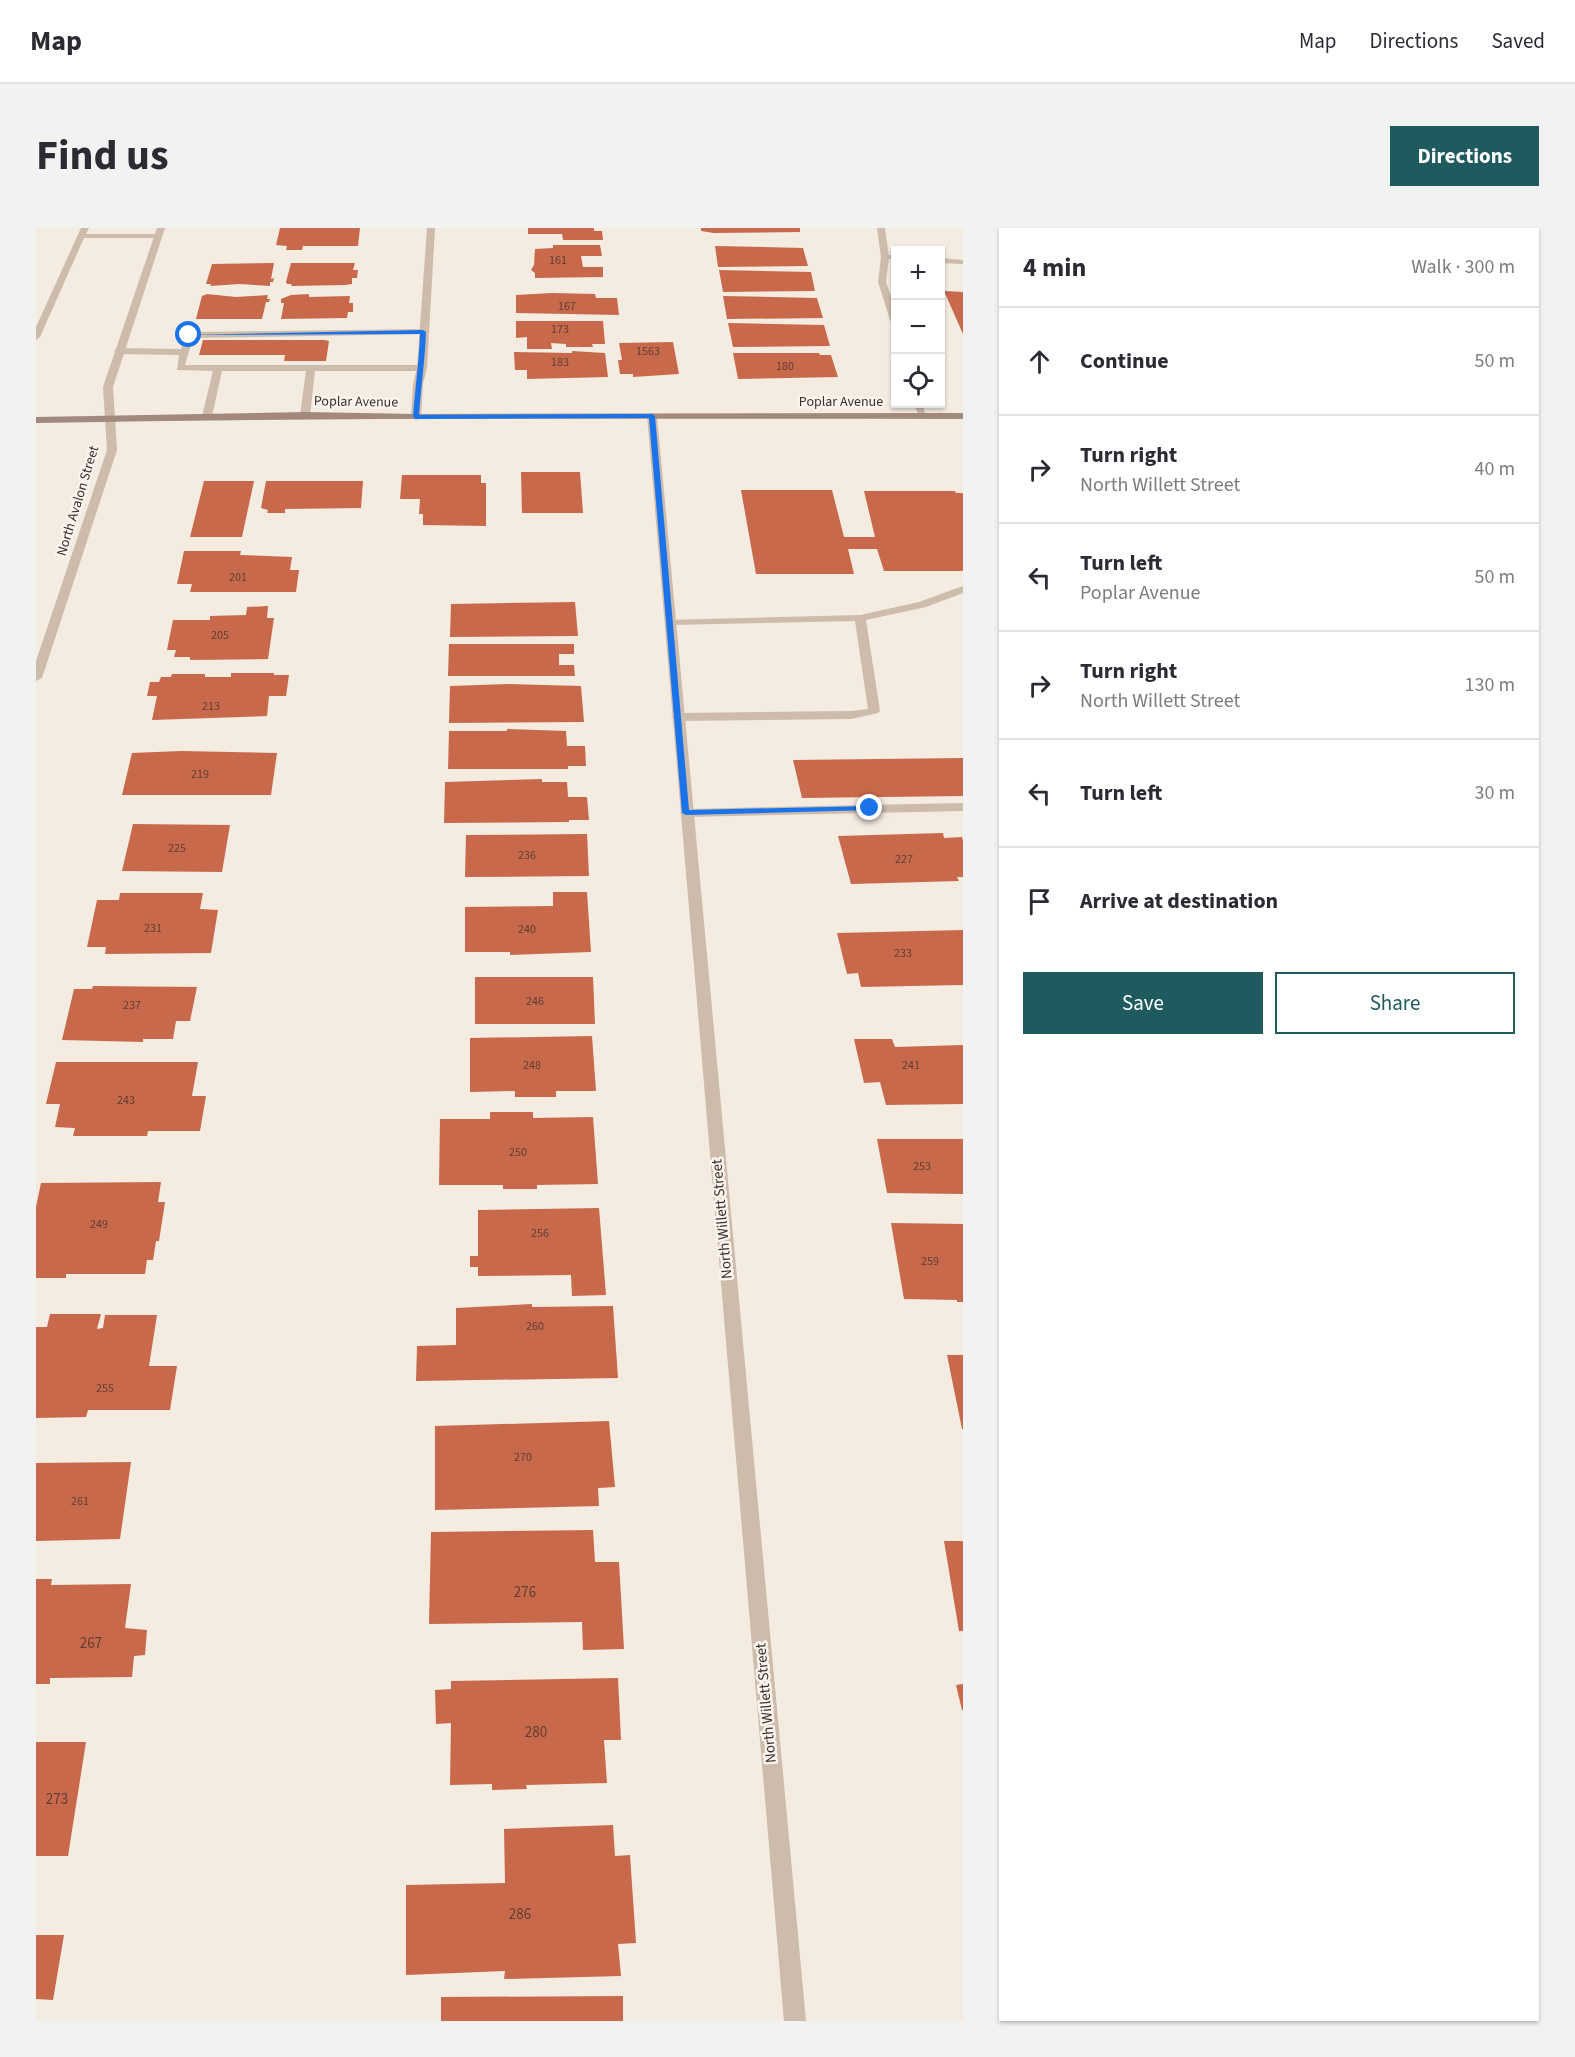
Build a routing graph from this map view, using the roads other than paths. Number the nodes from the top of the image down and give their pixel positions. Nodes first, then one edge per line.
1 (431, 228) edge
2 (881, 228) edge
3 (84, 232) edge
4 (159, 232) edge
5 (885, 257) junction
6 (891, 257) edge
7 (945, 260) edge
8 (963, 262) edge
9 (891, 310) edge
10 (423, 332) junction
11 (36, 337) edge
12 (118, 351) junction
13 (184, 352) junction
14 (218, 368) junction
15 (311, 368) junction
16 (422, 368) junction
17 (920, 408) edge
18 (305, 415) junction
19 (207, 416) junction
20 (652, 416) junction
21 (923, 416) junction
22 (963, 416) edge
23 (416, 417) junction
24 (110, 418) junction
25 (36, 420) edge
26 (963, 589) edge
27 (860, 618) junction
28 (669, 622) junction
29 (36, 678) edge
30 (677, 717) junction
31 (963, 807) edge
32 (686, 813) junction
33 (795, 2021) edge

1 - 10 street
2 - 5 street
3 - 4 street
3 - 11 street
4 - 12 street, North Avalon Street
5 - 6 street
5 - 9 street
7 - 8 street
10 - 13 street
10 - 16 street
12 - 13 street
12 - 24 street, North Avalon Street
13 - 14 street
14 - 15 street
14 - 19 street
15 - 16 street
15 - 18 street
16 - 23 street
17 - 21 street
18 - 19 main road, Poplar Avenue
18 - 23 main road, Poplar Avenue
19 - 24 main road, Poplar Avenue
20 - 21 main road, Poplar Avenue
20 - 23 main road, Poplar Avenue
20 - 28 street, North Willett Street
21 - 22 main road, Poplar Avenue
24 - 25 main road, Poplar Avenue
24 - 29 street, North Avalon Street
26 - 27 street
27 - 28 street
27 - 30 street
28 - 30 street, North Willett Street
30 - 32 street, North Willett Street
31 - 32 street
32 - 33 street, North Willett Street

